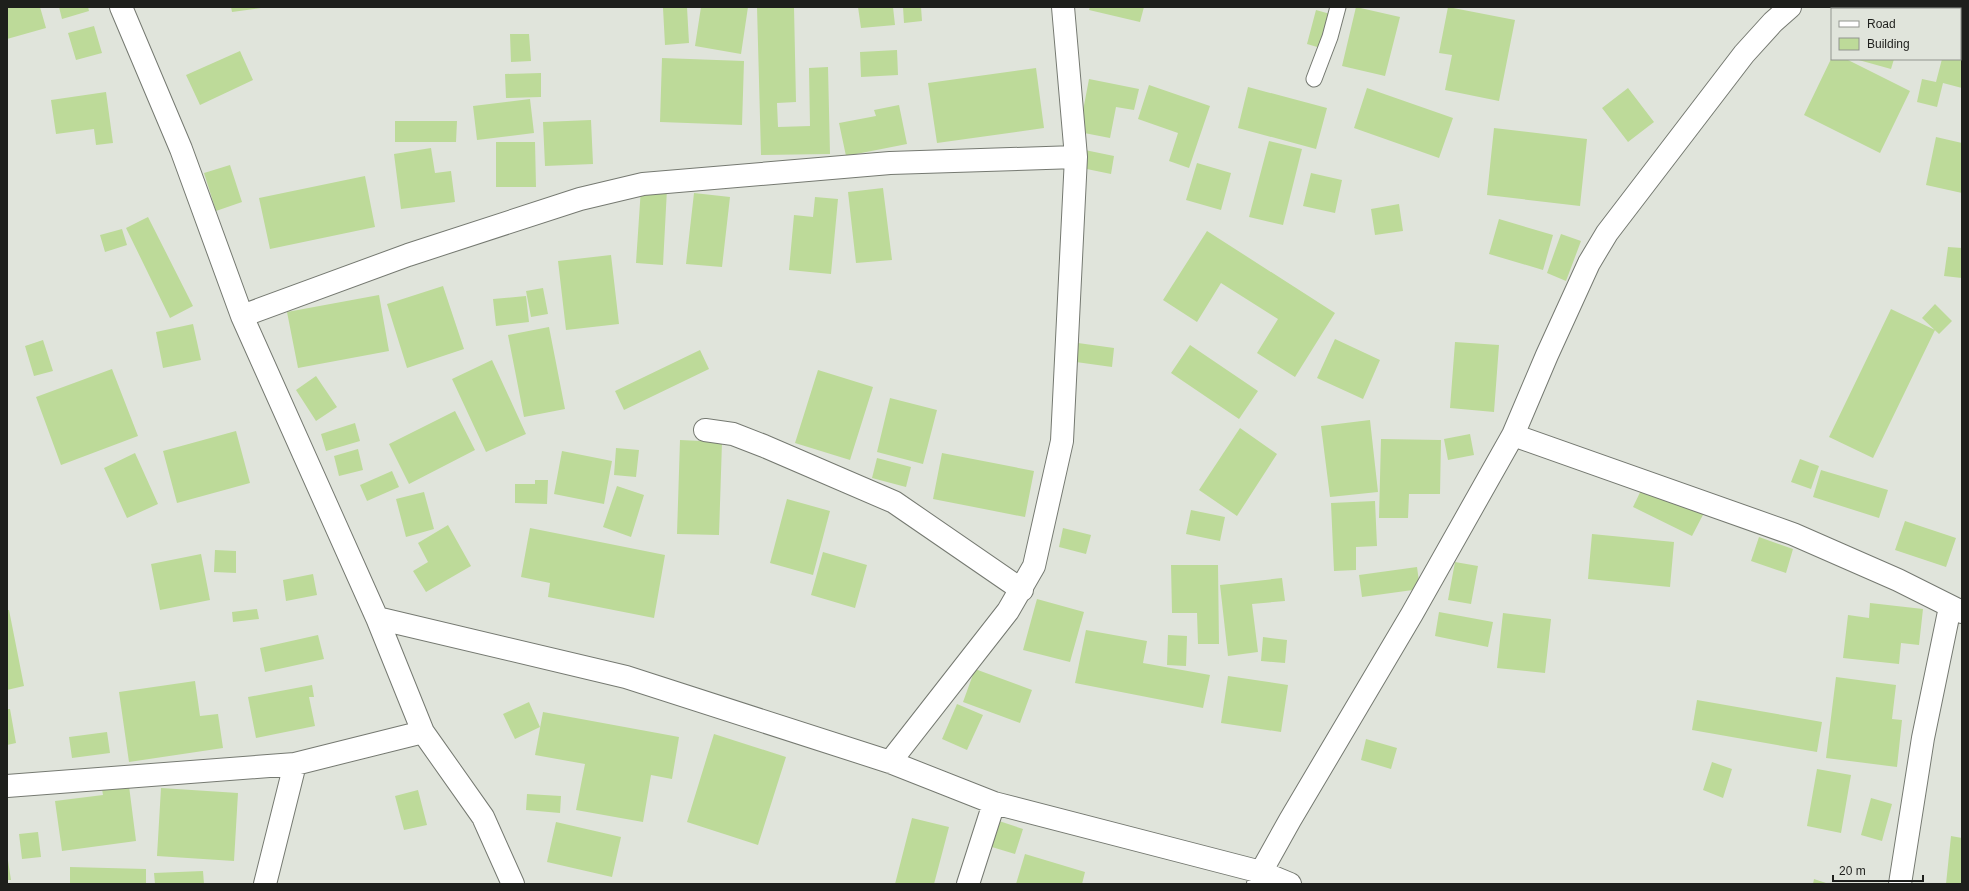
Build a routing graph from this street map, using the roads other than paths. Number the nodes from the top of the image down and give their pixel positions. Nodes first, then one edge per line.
1 (121, 7) edge
2 (1063, 7) edge
3 (1338, 7) edge
4 (1790, 7) edge
5 (1314, 79) dead end
6 (1076, 157) junction
7 (242, 316) junction
8 (705, 430) dead end
9 (1513, 435) junction
10 (1022, 590) junction
11 (1956, 610) edge
12 (377, 618) junction
13 (424, 732) junction
14 (890, 762) junction
15 (295, 764) junction
16 (7, 786) edge
17 (994, 803) junction
18 (1259, 878) edge
19 (265, 884) edge
20 (513, 884) edge
21 (968, 884) edge
22 (1290, 884) edge
23 (1900, 884) edge

1 - 7 street
2 - 6 street
3 - 5 lane
4 - 9 street
6 - 7 street
6 - 10 street
7 - 12 street
8 - 10 street
9 - 11 street
9 - 18 street
10 - 14 street
11 - 23 street
12 - 13 street
12 - 14 street
13 - 15 street
13 - 20 street
14 - 17 street
15 - 16 street
15 - 19 street
17 - 18 street
17 - 21 street
18 - 22 street

